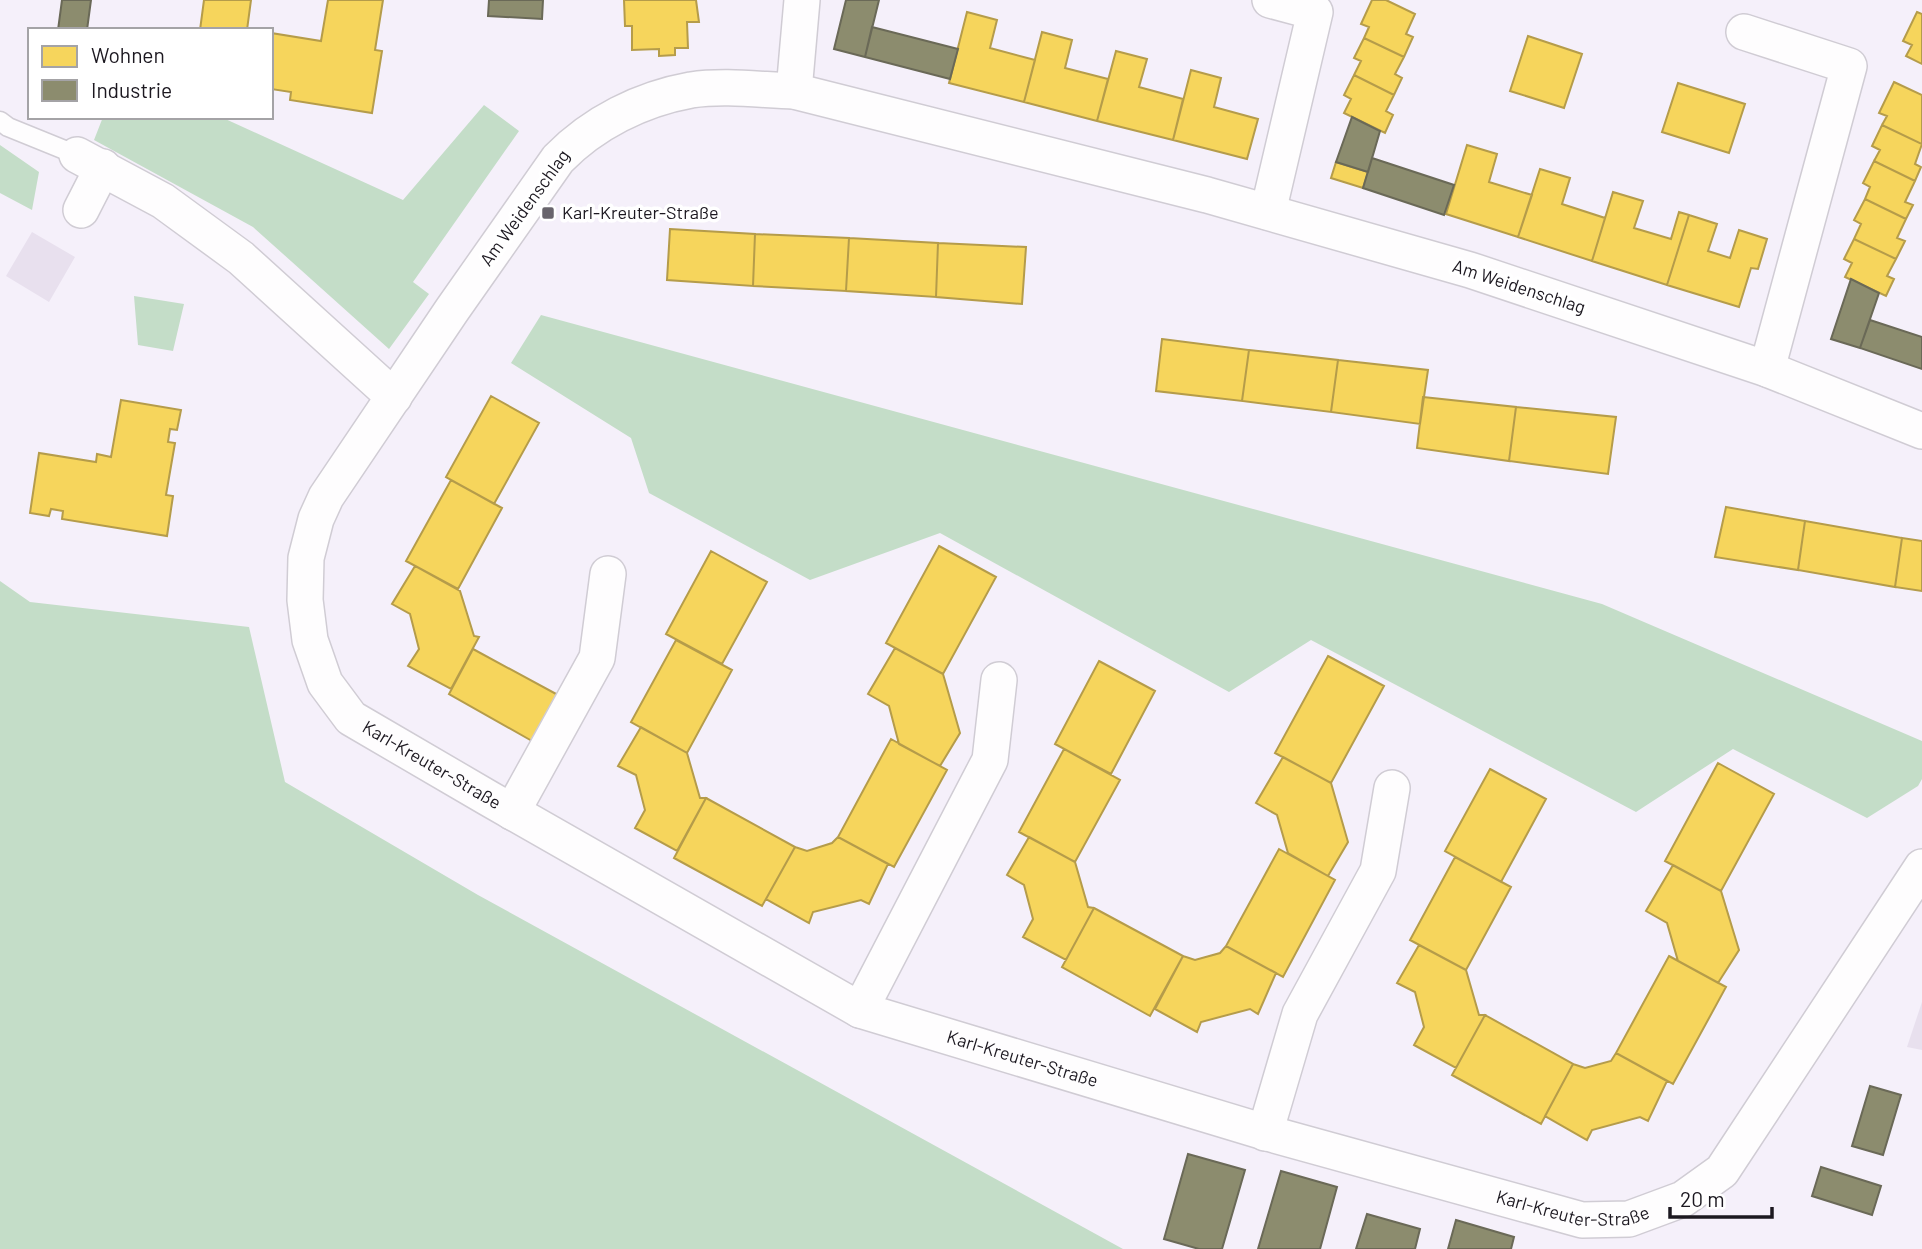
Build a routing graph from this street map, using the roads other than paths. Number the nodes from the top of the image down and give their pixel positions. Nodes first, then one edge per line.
1 (802, 0) edge
2 (1270, 0) edge
3 (1744, 33) dead end
4 (794, 91) junction
5 (0, 121) edge
6 (90, 161) junction
7 (81, 210) dead end
8 (1268, 212) junction
9 (1767, 369) junction
10 (394, 397) junction
11 (1922, 431) edge
12 (316, 519) joint
13 (608, 574) dead end
14 (999, 680) dead end
15 (1392, 788) dead end
16 (512, 812) junction
17 (1922, 867) edge
18 (860, 1010) junction
19 (1265, 1133) junction

1 - 4 street
2 - 8 street
3 - 9 street
4 - 8 street, Am Weidenschlag
4 - 10 street, Am Weidenschlag
5 - 6 lane
6 - 7 street
6 - 10 street
8 - 9 street, Am Weidenschlag
9 - 11 street, Am Weidenschlag
10 - 12 street, Am Weidenschlag
12 - 16 street, Karl-Kreuter-Straße
13 - 16 street, Karl-Kreuter-Straße
14 - 18 street
15 - 19 street
16 - 18 street, Karl-Kreuter-Straße
17 - 19 street, Karl-Kreuter-Straße
18 - 19 street, Karl-Kreuter-Straße

